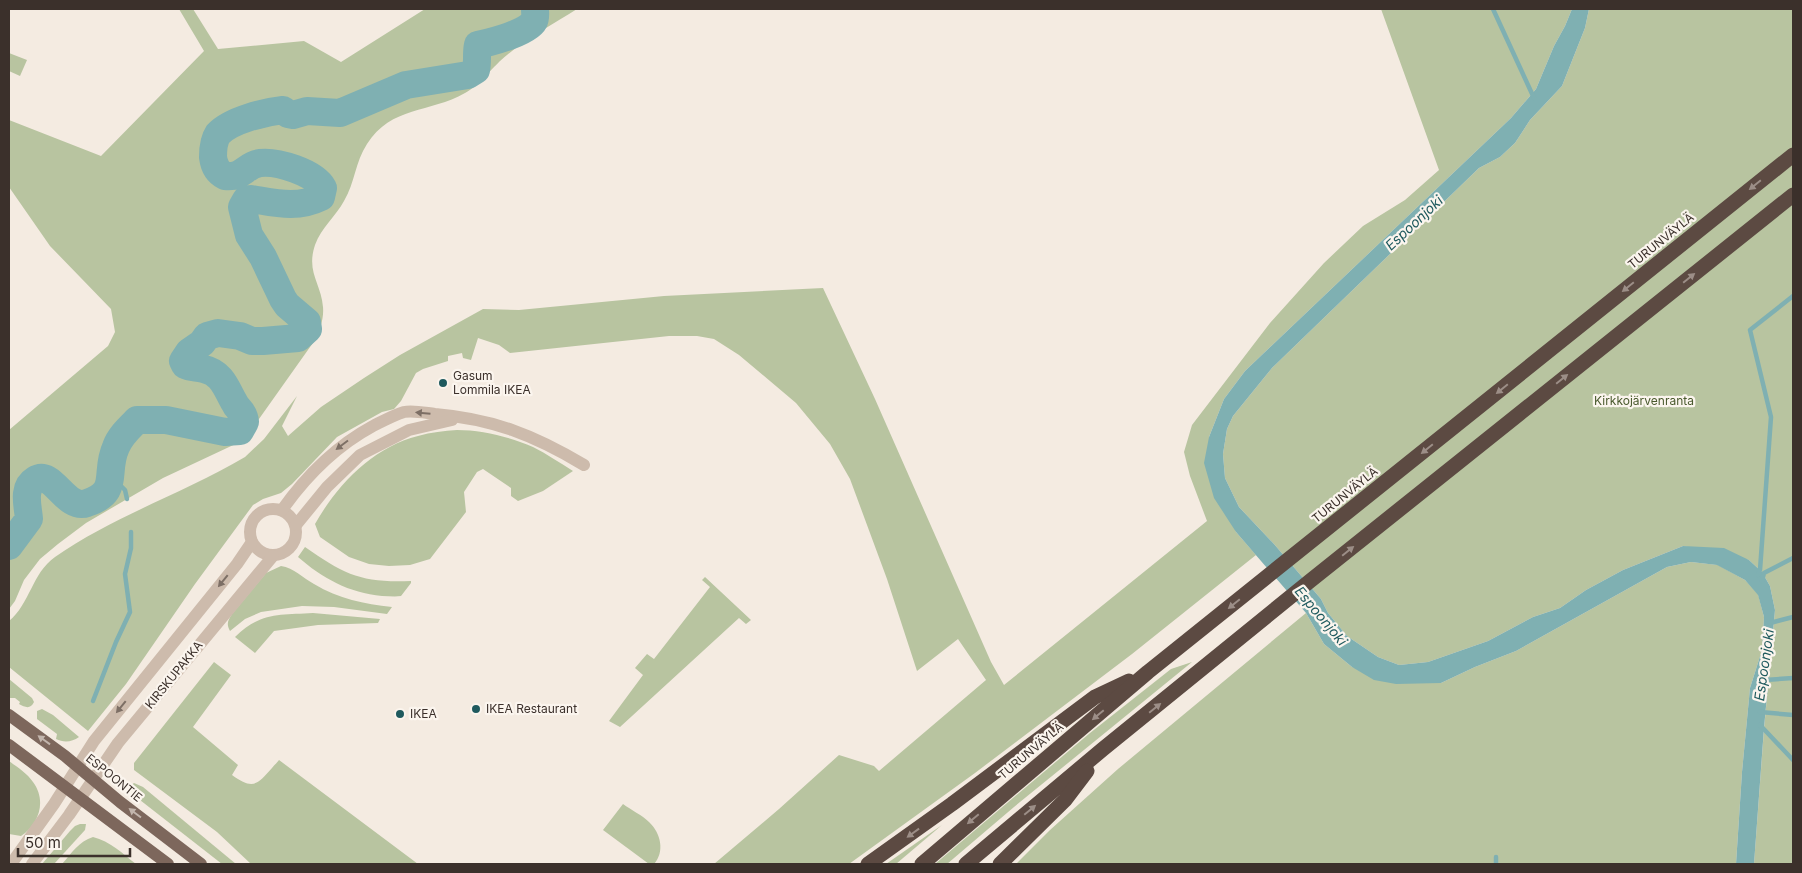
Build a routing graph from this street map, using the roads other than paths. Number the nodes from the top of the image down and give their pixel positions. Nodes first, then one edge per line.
1 (1793, 155) edge
2 (1793, 194) edge
3 (464, 417) junction
4 (584, 465) dead end
5 (282, 510) junction
6 (296, 525) junction
7 (252, 542) junction
8 (272, 556) junction
9 (1148, 672) junction
10 (9, 715) edge
11 (9, 745) edge
12 (1103, 749) junction
13 (78, 766) junction
14 (93, 779) junction
15 (65, 787) junction
16 (80, 798) junction
17 (11, 864) edge
18 (32, 864) edge
19 (168, 864) edge
20 (201, 864) edge
21 (868, 864) edge
22 (922, 864) edge
23 (966, 864) edge
24 (1000, 864) edge

1 -> 9 highway, TURUNVÄYLÄ
12 -> 2 highway
3 - 4 street
3 -> 5 street
3 - 6 street
5 - 6 street
5 - 7 street
6 - 8 street
7 - 8 street
7 -> 13 street, KIRSKUPAKKA
8 - 14 street, KIRSKUPAKKA
9 -> 21 highway
9 -> 22 highway, TURUNVÄYLÄ
13 -> 10 main road, ESPOONTIE
11 - 15 main road
23 -> 12 highway
12 - 24 highway
13 - 14 main road, ESPOONTIE
13 - 15 street, KIRSKUPAKKA
14 - 16 street, KIRSKUPAKKA
20 -> 14 main road, ESPOONTIE
15 - 16 main road
15 - 17 street, KIRSKUPAKKA
16 - 18 street, KIRSKUPAKKA
16 - 19 main road

